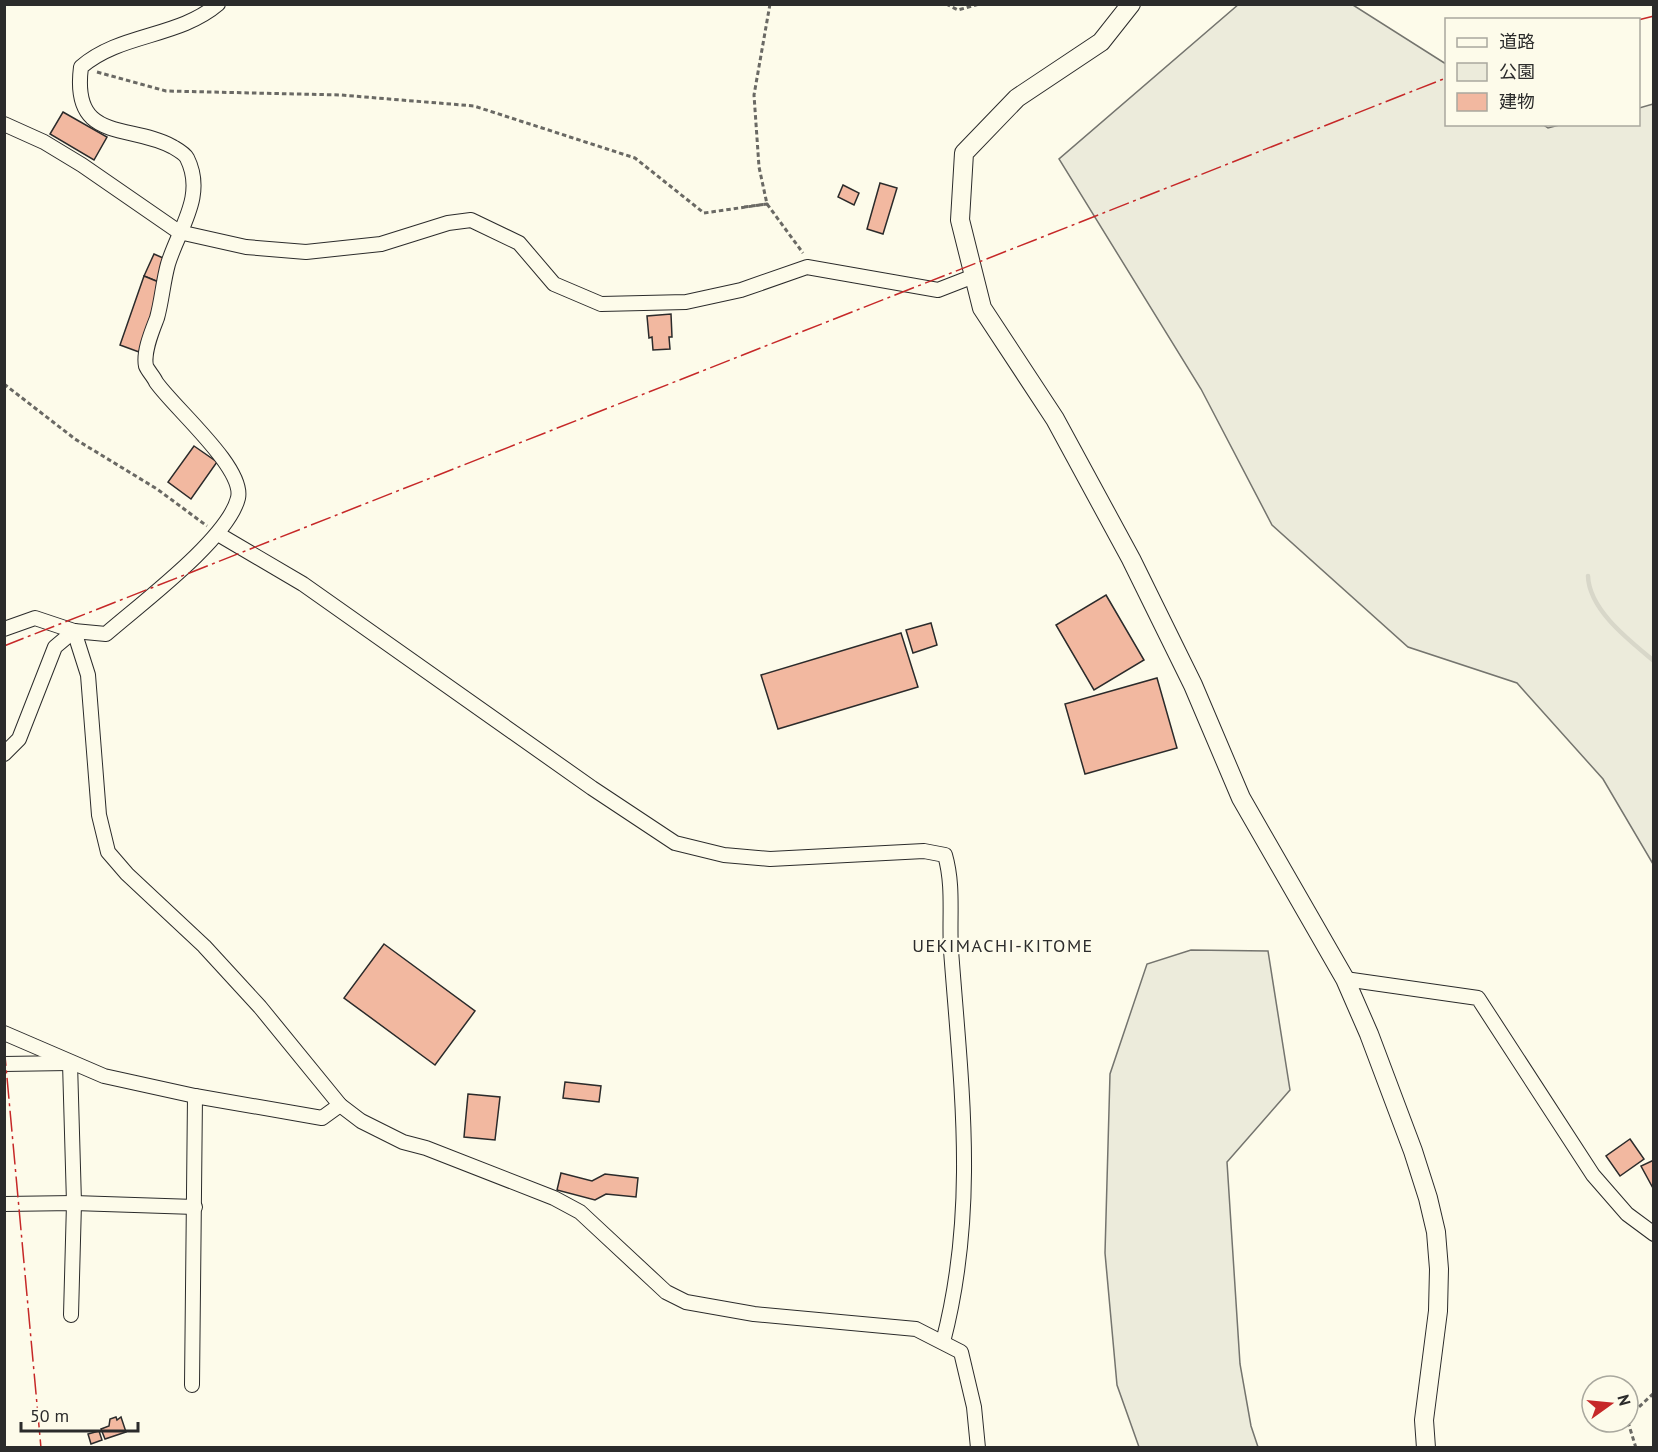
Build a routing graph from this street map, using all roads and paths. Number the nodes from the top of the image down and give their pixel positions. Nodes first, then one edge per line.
1 (218, 4) edge
2 (770, 4) edge
3 (946, 4) edge
4 (980, 4) edge
5 (1131, 4) edge
6 (81, 67) junction
7 (4, 124) edge
8 (767, 204) junction
9 (744, 207) dead end
10 (179, 232) junction
11 (807, 267) junction
12 (974, 276) junction
13 (4, 384) edge
14 (218, 534) junction
15 (4, 629) edge
16 (74, 631) junction
17 (4, 754) edge
18 (1345, 979) junction
19 (4, 1033) edge
20 (70, 1063) junction
21 (4, 1064) edge
22 (195, 1096) junction
23 (340, 1104) junction
24 (74, 1203) junction
25 (4, 1204) edge
26 (195, 1207) junction
27 (1653, 1234) edge
28 (71, 1315) dead end
29 (943, 1342) junction
30 (192, 1386) dead end
31 (1653, 1393) edge
32 (1640, 1405) edge
33 (978, 1448) edge
34 (1426, 1448) edge

1 - 6 street
2 - 8 path
3 - 4 path
5 - 12 street
6 - 8 path
6 - 10 street
7 - 10 street
8 - 9 path
8 - 11 path
10 - 11 street
10 - 14 street
11 - 12 street
12 - 18 street
13 - 14 path
14 - 16 street
14 - 29 street
15 - 16 street
16 - 17 street
16 - 23 street
18 - 27 street
18 - 34 street
19 - 20 street
20 - 21 street
20 - 22 street
20 - 24 street
22 - 23 street
22 - 26 street
23 - 29 street
24 - 25 street
24 - 26 street
24 - 28 street
26 - 30 street
29 - 33 street
31 - 32 path

